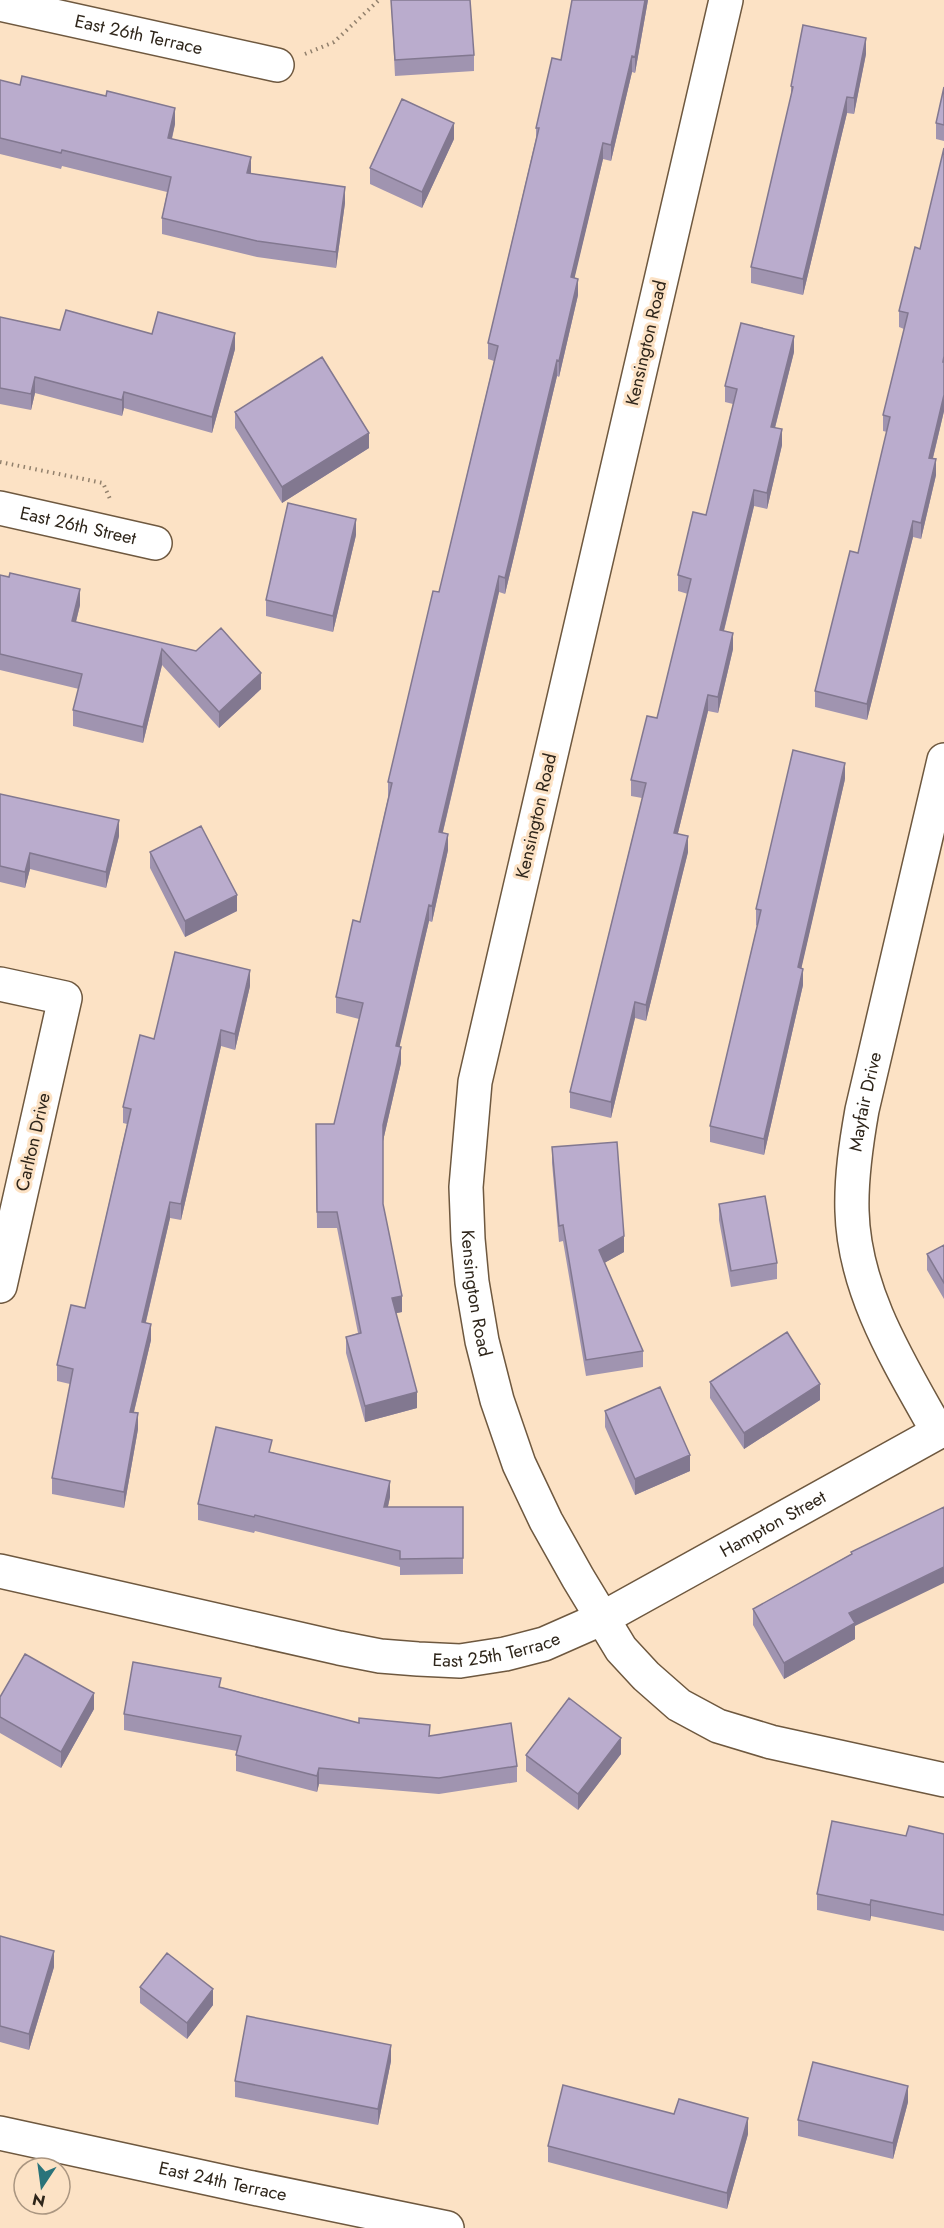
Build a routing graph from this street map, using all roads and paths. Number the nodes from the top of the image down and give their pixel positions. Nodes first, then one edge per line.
1 (726, 0) edge
2 (0, 4) edge
3 (277, 65) dead end
4 (0, 462) edge
5 (0, 508) edge
6 (144, 540) joint
7 (944, 760) edge
8 (0, 984) edge
9 (0, 1286) edge
10 (941, 1431) edge
11 (0, 1571) edge
12 (603, 1618) junction
13 (944, 1780) edge
14 (0, 2133) edge
15 (447, 2228) edge

1 - 12 street, Kensington Road
2 - 3 street, East 26th Terrace
4 - 6 path
5 - 6 street, East 26th Street
7 - 10 street, Mayfair Drive
8 - 9 street, Carlton Drive
10 - 12 street, Hampton Street
11 - 12 street, East 25th Terrace
12 - 13 street
14 - 15 street, East 24th Terrace

